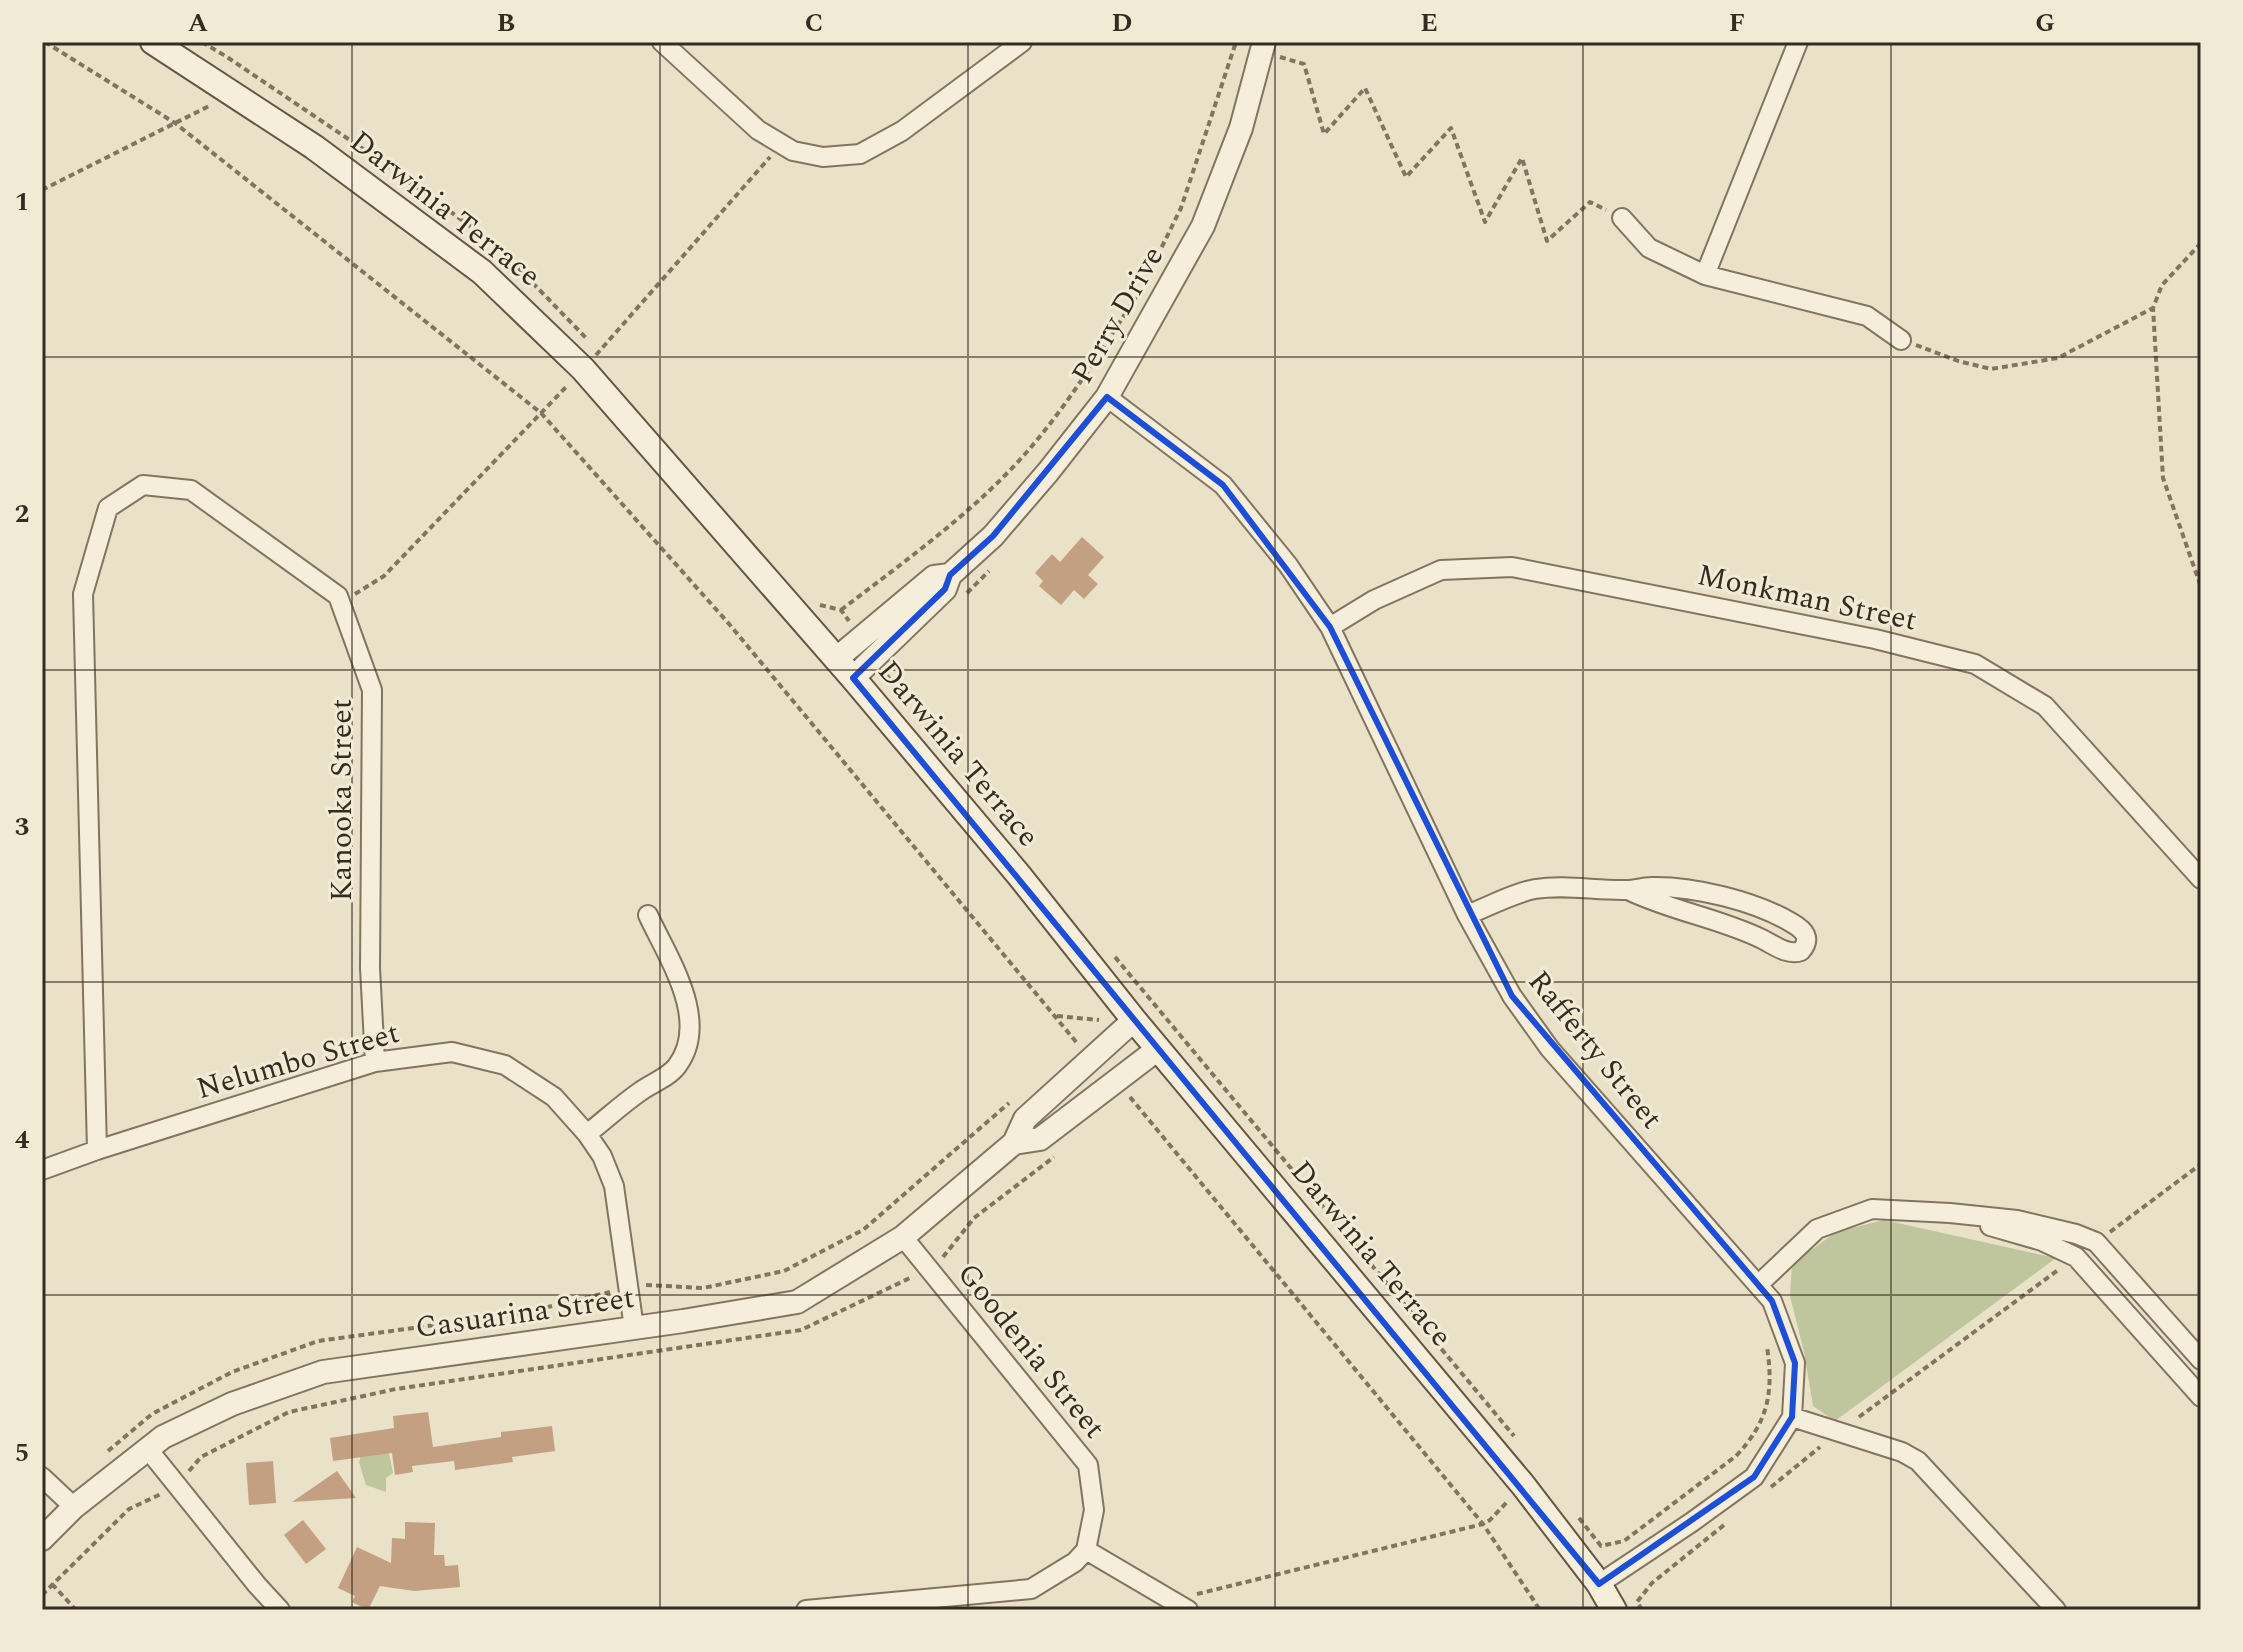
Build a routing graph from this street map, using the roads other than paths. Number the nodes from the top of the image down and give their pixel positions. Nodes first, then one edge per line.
1 (153, 42) edge
2 (662, 42) edge
3 (1022, 42) edge
4 (1264, 42) edge
5 (1798, 42) edge
6 (1622, 218) road end
7 (1705, 275) junction
8 (1901, 340) road end
9 (1107, 397) junction
10 (950, 575) junction
11 (1330, 627) junction
12 (836, 659) junction
13 (853, 678) junction
14 (2201, 879) edge
15 (1628, 890) junction
16 (648, 915) dead end
17 (1467, 915) junction
18 (1134, 1020) junction
19 (1158, 1049) junction
20 (375, 1062) junction
21 (587, 1134) junction
22 (1014, 1143) junction
23 (97, 1150) junction
24 (42, 1170) edge
25 (1950, 1213) junction
26 (903, 1237) junction
27 (1759, 1284) junction
28 (634, 1328) junction
29 (2201, 1360) edge
30 (2201, 1397) edge
31 (1792, 1417) junction
32 (147, 1448) junction
33 (42, 1477) edge
34 (74, 1507) junction
35 (42, 1539) edge
36 (1086, 1550) junction
37 (1599, 1584) junction
38 (1180, 1605) edge
39 (901, 1606) edge
40 (280, 1610) edge
41 (806, 1610) edge
42 (1614, 1610) edge
43 (2056, 1610) edge

1 - 12 main road, Darwinia Terrace
2 - 3 street
4 - 9 street, Perry Drive
5 - 7 street
6 - 7 street
7 - 8 street
9 - 10 street, Perry Drive
9 - 11 street, Rafferty Street
10 - 12 street, Perry Drive
10 - 13 street, Perry Drive
11 - 14 street, Monkman Street
11 - 17 street, Rafferty Street
12 - 13 main road, Darwinia Terrace
13 - 18 main road, Darwinia Terrace
15 - 15 street
15 - 17 street
16 - 21 street
17 - 27 street, Rafferty Street
18 - 19 main road, Darwinia Terrace
18 - 22 street, Casuarina Street
19 - 22 street, Casuarina Street
19 - 37 main road, Darwinia Terrace
20 - 21 street, Nelumbo Street
20 - 23 street, Nelumbo Street
20 - 23 street, Kanooka Street
21 - 28 street, Nelumbo Street
22 - 26 street, Casuarina Street
23 - 24 street, Nelumbo Street
25 - 27 street
25 - 29 street
25 - 30 street
26 - 28 street, Casuarina Street
26 - 36 street, Goodenia Street
27 - 31 street, Rafferty Street
28 - 32 street, Casuarina Street
31 - 37 street, Rafferty Street
31 - 43 street
32 - 34 street, Casuarina Street
32 - 40 street
33 - 34 street
34 - 35 street, Casuarina Street
36 - 38 street
36 - 39 street
37 - 42 main road, Darwinia Terrace
39 - 41 street

